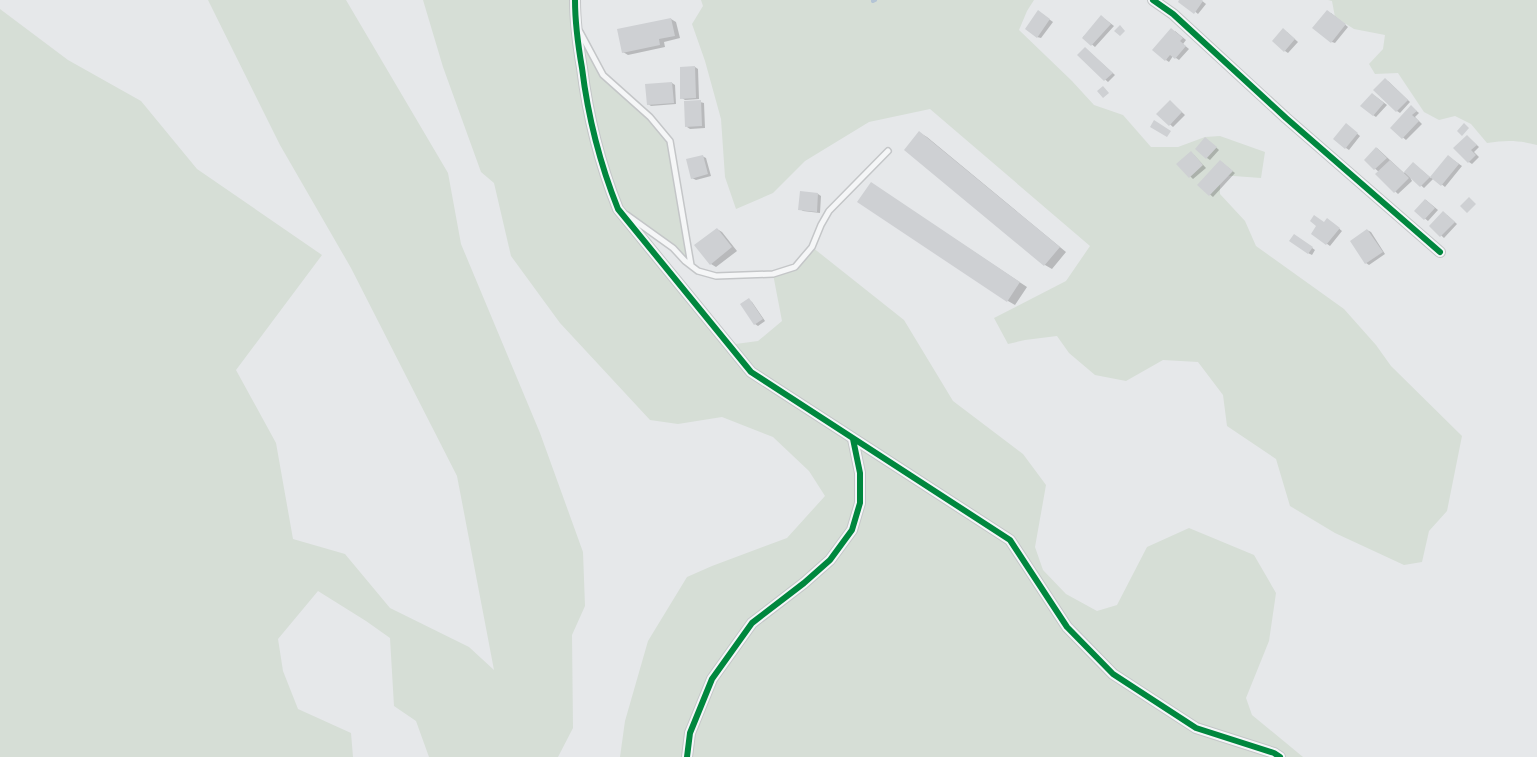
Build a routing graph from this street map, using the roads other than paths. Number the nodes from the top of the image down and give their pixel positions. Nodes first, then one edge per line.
1 (575, 0) edge
2 (1153, 0) edge
3 (575, 23) junction
4 (888, 151) dead end
5 (618, 209) junction
6 (1440, 252) dead end
7 (691, 266) junction
8 (853, 439) junction
9 (1276, 756) edge
10 (687, 757) edge

1 - 3 street
2 - 6 street
3 - 5 street
3 - 7 lane
4 - 7 lane
5 - 7 lane
5 - 8 street
8 - 9 street
8 - 10 street

